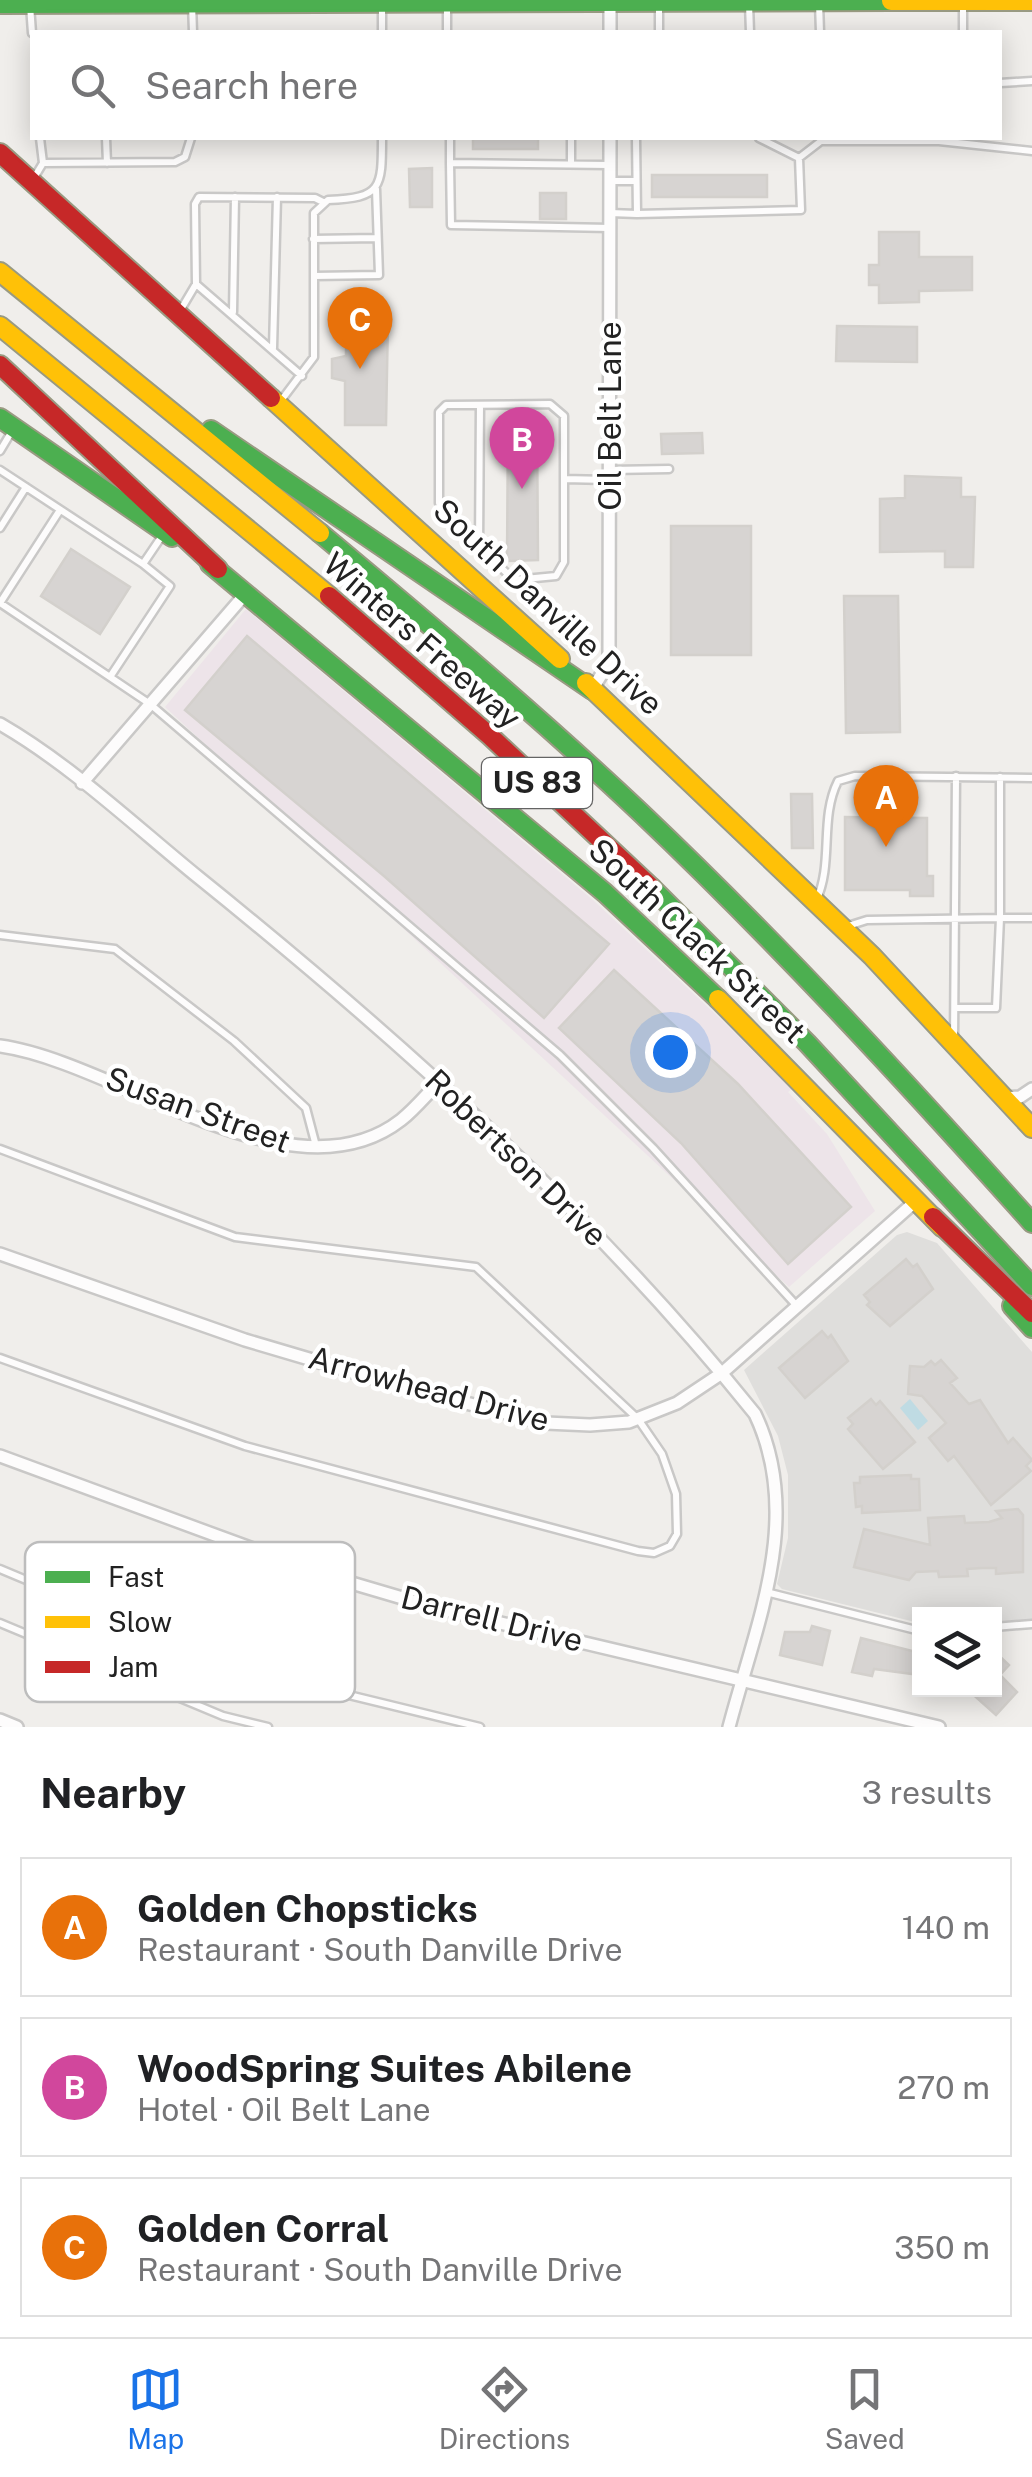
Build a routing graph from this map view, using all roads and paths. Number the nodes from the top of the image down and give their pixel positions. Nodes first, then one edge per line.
1 (412, 1) edge
2 (571, 1) edge
3 (727, 1) edge
4 (819, 1) edge
5 (963, 1) edge
6 (1032, 1) edge
7 (84, 2) edge
8 (134, 2) edge
9 (447, 2) junction
10 (610, 2) edge
11 (659, 2) edge
12 (749, 2) edge
13 (15, 3) edge
14 (382, 3) junction
15 (192, 4) junction
16 (30, 30) edge
17 (193, 30) edge
18 (382, 30) edge
19 (448, 30) edge
20 (610, 30) edge
21 (659, 30) edge
22 (750, 30) edge
23 (820, 30) edge
24 (963, 30) edge
25 (1002, 82) edge
26 (1032, 82) edge
27 (40, 140) edge
28 (106, 140) edge
29 (190, 140) edge
30 (382, 140) edge
31 (450, 140) edge
32 (571, 140) edge
33 (610, 140) edge
34 (636, 140) edge
35 (763, 140) edge
36 (1032, 151) edge
37 (0, 153) edge
38 (799, 158) junction
39 (43, 163) junction
40 (106, 163) junction
41 (450, 163) junction
42 (570, 164) junction
43 (610, 164) junction
44 (32, 181) junction
45 (610, 181) junction
46 (636, 181) junction
47 (376, 188) junction
48 (236, 197) junction
49 (277, 198) junction
50 (323, 202) junction
51 (610, 214) junction
52 (637, 214) junction
53 (610, 228) junction
54 (377, 238) junction
55 (313, 240) junction
56 (0, 272) edge
57 (314, 276) junction
58 (196, 284) junction
59 (179, 312) junction
60 (233, 312) junction
61 (0, 326) edge
62 (273, 348) junction
63 (0, 365) edge
64 (116, 367) junction
65 (302, 376) junction
66 (279, 402) junction
67 (480, 405) junction
68 (7, 423) edge
69 (0, 451) edge
70 (668, 469) dead end
71 (0, 470) edge
72 (610, 475) junction
73 (564, 479) junction
74 (26, 487) junction
75 (60, 510) junction
76 (0, 528) edge
77 (165, 532) junction
78 (478, 546) junction
79 (143, 564) junction
80 (218, 569) junction
81 (247, 592) junction
82 (0, 603) edge
83 (110, 676) junction
84 (592, 690) junction
85 (150, 704) junction
86 (0, 724) edge
87 (956, 776) junction
88 (1000, 777) junction
89 (1032, 778) edge
90 (82, 783) junction
91 (815, 903) junction
92 (956, 918) junction
93 (1000, 918) junction
94 (1032, 918) edge
95 (842, 928) junction
96 (0, 935) edge
97 (955, 1008) junction
98 (954, 1042) junction
99 (0, 1046) edge
100 (439, 1082) junction
101 (1032, 1089) edge
102 (1004, 1098) junction
103 (1032, 1128) edge
104 (316, 1148) junction
105 (0, 1149) edge
106 (916, 1200) junction
107 (934, 1217) junction
108 (1032, 1223) edge
109 (0, 1254) edge
110 (1032, 1286) edge
111 (796, 1305) junction
112 (1032, 1312) edge
113 (1032, 1328) edge
114 (0, 1358) edge
115 (722, 1373) junction
116 (638, 1419) junction
117 (0, 1456) edge
118 (234, 1542) edge
119 (0, 1568) edge
120 (25, 1579) edge
121 (355, 1584) edge
122 (765, 1591) junction
123 (0, 1623) edge
124 (1032, 1624) edge
125 (1002, 1626) edge
126 (912, 1629) edge
127 (25, 1633) edge
128 (742, 1680) junction
129 (355, 1697) edge
130 (190, 1702) edge
131 (0, 1720) edge
132 (16, 1727) edge
133 (268, 1727) edge
134 (480, 1727) edge
135 (729, 1727) edge
136 (939, 1727) edge

1 - 9 main road
1 - 14 main road
2 - 9 main road
2 - 10 main road
3 - 11 main road
3 - 12 main road
4 - 5 main road
4 - 12 main road
4 - 23 lane
5 - 6 main road
5 - 24 lane
7 - 8 main road
7 - 13 main road
8 - 15 main road
9 - 19 lane
10 - 11 main road
10 - 20 street
11 - 21 lane
12 - 22 lane
13 - 16 lane
14 - 15 main road
14 - 18 lane
15 - 17 lane
25 - 26 lane
27 - 39 lane
28 - 40 lane
29 - 40 lane
30 - 47 lane
31 - 41 lane
32 - 42 lane
33 - 43 street, Oil Belt Lane
34 - 46 lane
35 - 38 lane
36 - 38 lane
37 - 44 main road, South Danville Drive
38 - 52 lane
39 - 40 lane
39 - 44 lane
41 - 42 lane
41 - 53 lane
42 - 43 lane
43 - 45 street, Oil Belt Lane
44 - 59 main road, South Danville Drive
45 - 46 lane
45 - 51 street, Oil Belt Lane
46 - 52 lane
47 - 50 lane
47 - 54 lane
48 - 49 lane
48 - 58 lane
48 - 60 lane
49 - 50 lane
49 - 62 lane
50 - 55 lane
51 - 52 lane
51 - 53 street, Oil Belt Lane
53 - 72 street, Oil Belt Lane
54 - 55 lane
54 - 57 lane
55 - 57 lane
56 - 64 main road, Winters Freeway / US 83
57 - 65 lane
58 - 59 lane
58 - 60 lane
59 - 66 main road, South Danville Drive
60 - 62 lane
61 - 110 main road, Winters Freeway / US 83
62 - 65 lane
63 - 80 main road
64 - 84 main road
64 - 108 main road, Winters Freeway / US 83
65 - 66 lane
66 - 84 main road, South Danville Drive
67 - 73 lane
67 - 78 lane
67 - 78 lane
68 - 69 lane
68 - 77 main road, South Clack Street
70 - 72 lane
71 - 74 lane
72 - 73 lane
72 - 84 street, Oil Belt Lane
73 - 78 lane
74 - 75 lane
74 - 76 lane
75 - 79 lane
75 - 82 lane
77 - 79 lane
77 - 80 main road, South Clack Street
79 - 83 lane
80 - 81 main road, South Clack Street
81 - 85 street
81 - 106 main road, South Clack Street
82 - 83 lane
83 - 85 lane
84 - 91 main road, South Danville Drive
85 - 90 street
85 - 111 lane
86 - 90 street, Robertson Drive
87 - 88 lane
87 - 91 lane
87 - 92 lane
88 - 89 lane
88 - 93 lane
90 - 100 street, Robertson Drive
91 - 95 main road, South Danville Drive
92 - 93 lane
92 - 95 lane
92 - 97 lane
93 - 94 lane
93 - 97 lane
95 - 98 main road, South Danville Drive
96 - 104 lane
97 - 98 lane
98 - 102 main road, South Danville Drive
99 - 104 street, Susan Street
100 - 104 street, Susan Street
100 - 115 street, Robertson Drive
101 - 102 street
102 - 103 main road, South Danville Drive
105 - 116 lane
106 - 107 main road, South Clack Street
106 - 111 street, Arrowhead Drive
107 - 112 main road
107 - 113 main road, South Clack Street
109 - 116 street, Arrowhead Drive
111 - 115 street, Arrowhead Drive
114 - 116 lane
115 - 116 street, Arrowhead Drive
115 - 122 street, Robertson Drive
117 - 118 street, Darrell Drive
119 - 120 lane
121 - 128 street, Darrell Drive
122 - 126 lane
122 - 128 street, Robertson Drive
123 - 127 lane
124 - 125 lane
128 - 135 street, Robertson Drive
128 - 136 street, Darrell Drive
129 - 134 lane
130 - 133 lane
131 - 132 street

